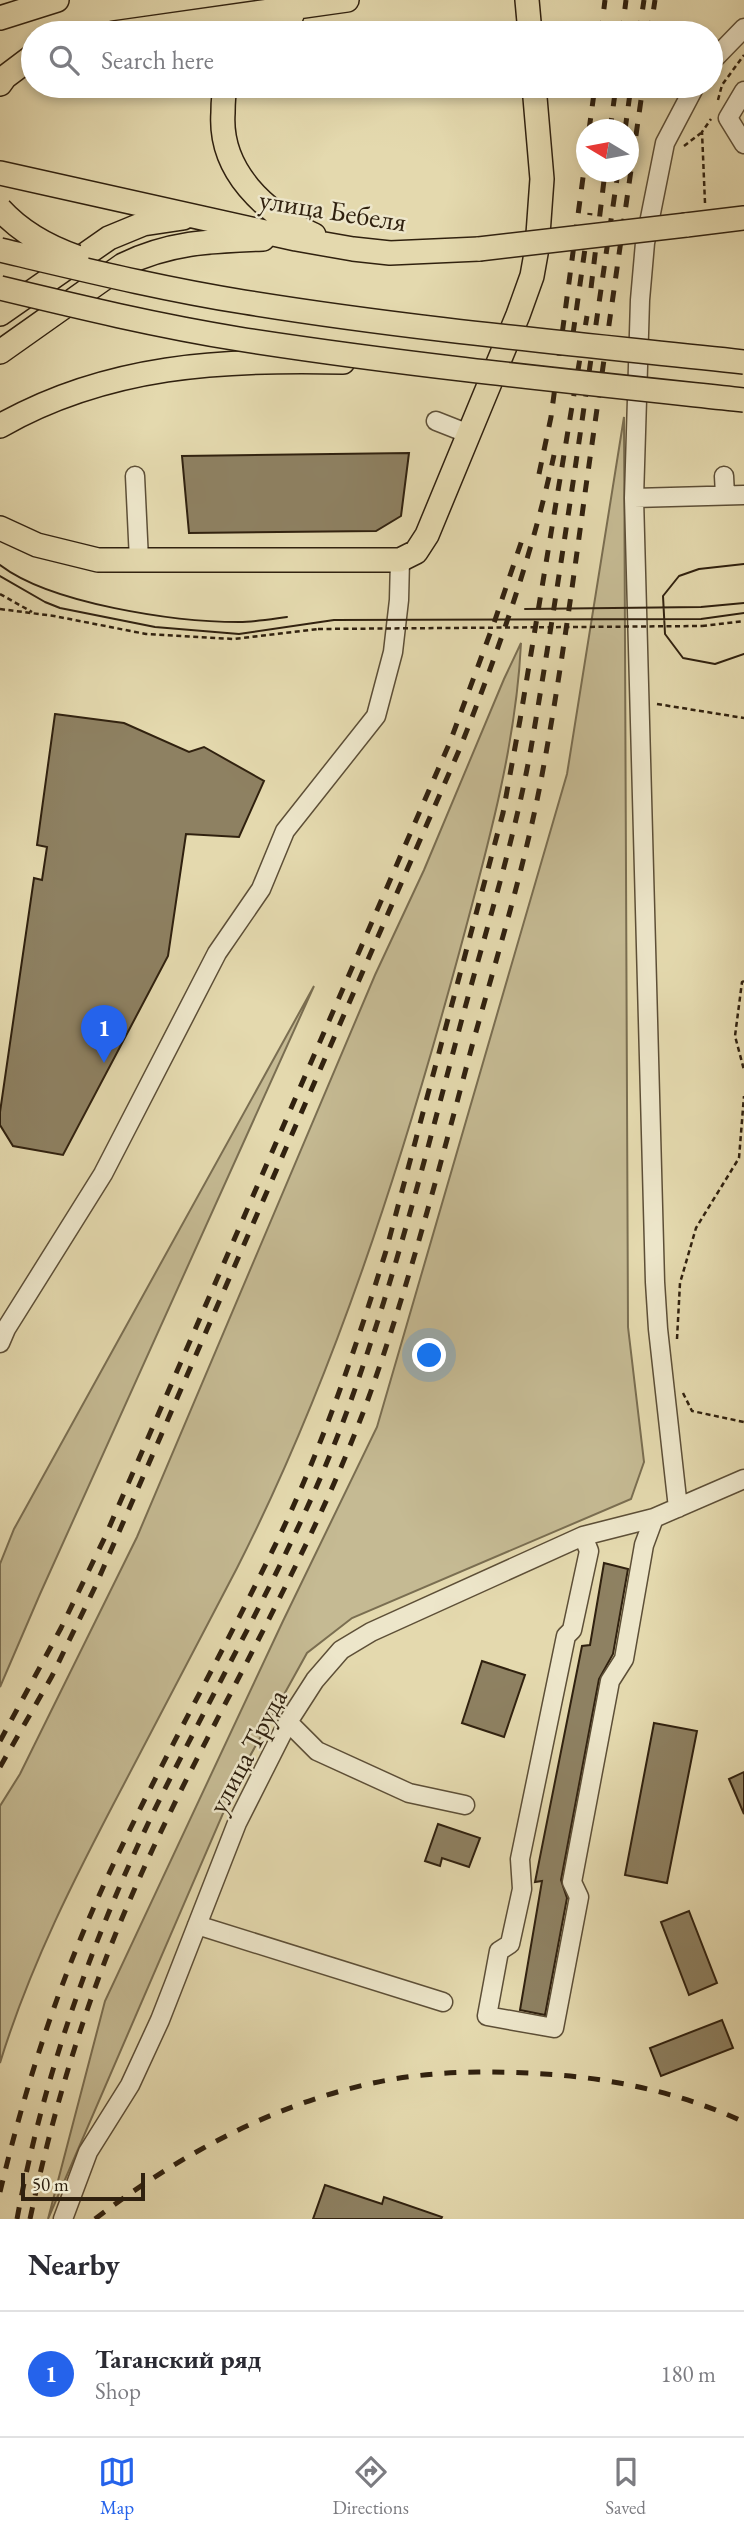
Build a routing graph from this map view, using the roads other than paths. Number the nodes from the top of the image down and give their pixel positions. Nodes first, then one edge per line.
1 (57, 0) edge
2 (347, 0) edge
3 (527, 0) edge
4 (321, 4) junction
5 (14, 10) edge
6 (199, 21) edge
7 (274, 21) edge
8 (529, 21) edge
9 (744, 28) edge
10 (723, 50) edge
11 (21, 65) edge
12 (0, 84) edge
13 (744, 91) edge
14 (225, 98) edge
15 (535, 98) edge
16 (689, 98) edge
17 (744, 144) edge
18 (0, 173) edge
19 (0, 209) edge
20 (744, 218) edge
21 (215, 219) junction
22 (296, 239) junction
23 (353, 249) junction
24 (0, 250) edge
25 (0, 288) edge
26 (170, 288) junction
27 (0, 314) edge
28 (0, 352) edge
29 (744, 362) edge
30 (415, 365) junction
31 (744, 400) edge
32 (436, 421) dead end
33 (0, 426) edge
34 (469, 434) junction
35 (135, 476) dead end
36 (744, 495) edge
37 (634, 498) junction
38 (0, 528) edge
39 (139, 560) junction
40 (400, 560) junction
41 (0, 1343) edge
42 (744, 1479) edge
43 (678, 1508) junction
44 (654, 1518) junction
45 (583, 1536) junction
46 (288, 1722) junction
47 (465, 1805) dead end
48 (197, 1925) junction
49 (443, 2002) dead end
50 (63, 2219) edge

1 - 5 main road
2 - 4 main road
3 - 8 main road
4 - 6 main road
4 - 7 main road
9 - 10 street
11 - 12 main road
13 - 17 street
14 - 23 main road
15 - 34 main road
16 - 37 street
18 - 21 main road, улица Бебеля
19 - 26 main road, bridge
20 - 23 main road, улица Бебеля, bridge
21 - 22 main road, улица Бебеля
21 - 27 main road
22 - 23 main road, улица Бебеля
22 - 28 main road
24 - 26 main road, bridge
25 - 30 main road, bridge
26 - 29 main road, bridge
30 - 31 main road, bridge
30 - 33 main road, bridge
32 - 34 street
34 - 40 main road
35 - 39 street
36 - 37 street
37 - 43 street
38 - 39 main road
39 - 40 main road
40 - 41 street
42 - 43 street, улица Труда
43 - 44 street, улица Труда
44 - 45 street, улица Труда
44 - 45 street
45 - 46 street, улица Труда
46 - 47 street
46 - 48 street, улица Труда
48 - 49 street
48 - 50 street, улица Труда

